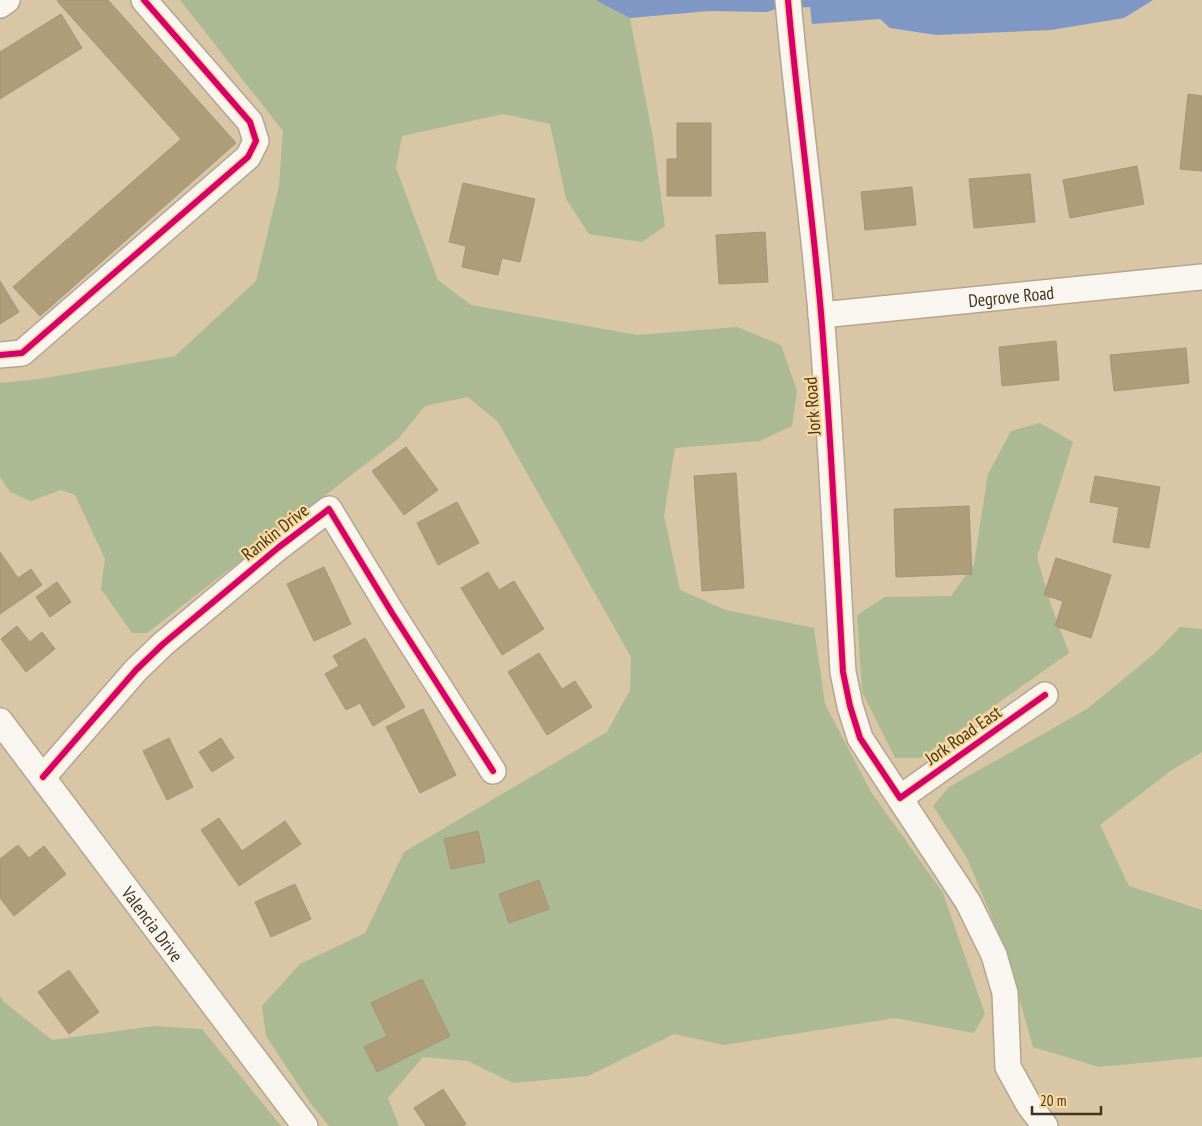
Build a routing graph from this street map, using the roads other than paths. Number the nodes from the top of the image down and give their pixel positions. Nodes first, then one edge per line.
1 (7, 0) edge
2 (144, 0) edge
3 (0, 5) edge
4 (789, 5) edge
5 (1202, 277) edge
6 (821, 315) junction
7 (0, 355) edge
8 (1045, 695) dead end
9 (0, 721) edge
10 (493, 771) dead end
11 (43, 777) junction
12 (900, 798) junction
13 (305, 1126) edge
14 (1045, 1126) edge

1 - 3 street
2 - 7 street
4 - 6 street, Jork Road
5 - 6 street, Degrove Road
6 - 12 street, Jork Road
8 - 12 street, Jork Road East
9 - 11 street, Valencia Drive
10 - 11 street, Rankin Drive
11 - 13 street, Valencia Drive
12 - 14 street, Jork Road

